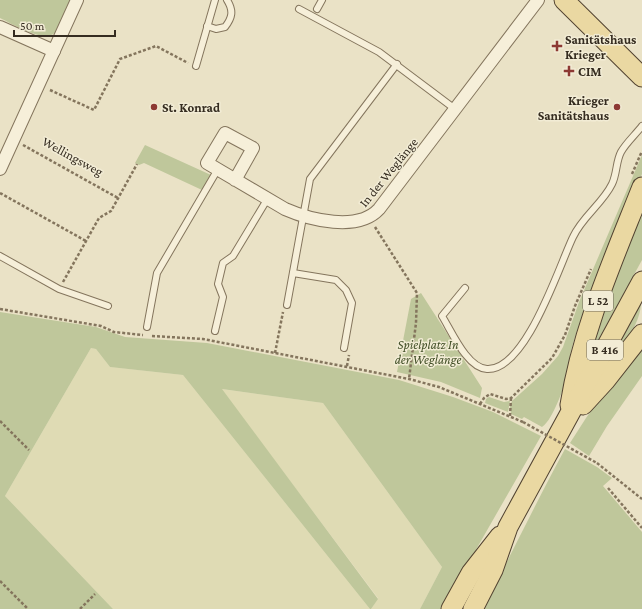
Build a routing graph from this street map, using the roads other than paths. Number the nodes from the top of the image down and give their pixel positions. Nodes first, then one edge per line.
1 (77, 0) edge
2 (215, 0) edge
3 (227, 0) edge
4 (322, 0) edge
5 (538, 0) edge
6 (564, 0) edge
7 (299, 9) dead end
8 (317, 9) dead end
9 (208, 26) junction
10 (0, 27) edge
11 (54, 51) junction
12 (397, 64) junction
13 (196, 66) road end
14 (642, 77) edge
15 (455, 109) junction
16 (642, 126) edge
17 (0, 169) edge
18 (218, 169) junction
19 (236, 180) junction
20 (642, 187) edge
21 (268, 198) junction
22 (304, 215) junction
23 (0, 256) edge
24 (293, 273) junction
25 (642, 281) edge
26 (465, 288) dead end
27 (287, 304) road end
28 (108, 306) dead end
29 (147, 327) dead end
30 (215, 331) dead end
31 (642, 334) edge
32 (344, 348) dead end
33 (567, 419) junction
34 (508, 527) junction
35 (451, 609) edge
36 (473, 609) edge

1 - 11 street
2 - 9 lane
3 - 9 lane
4 - 8 lane
5 - 15 street, In der Weglänge
6 - 14 main road
7 - 12 lane
9 - 13 lane
10 - 11 street
11 - 17 street
12 - 15 lane
12 - 22 lane
15 - 22 street, In der Weglänge
16 - 26 lane
18 - 19 street, In der Weglänge
18 - 19 street, In der Weglänge
18 - 29 lane
19 - 21 street, In der Weglänge
20 - 33 main road, L 52
21 - 22 street, In der Weglänge
21 - 30 lane
22 - 24 lane
23 - 28 lane
24 - 27 lane
24 - 32 lane
25 - 33 main road, B 416
31 - 33 main road, L 52
33 - 34 main road, L 52
34 - 35 main road, L 52
34 - 36 main road, L 52

